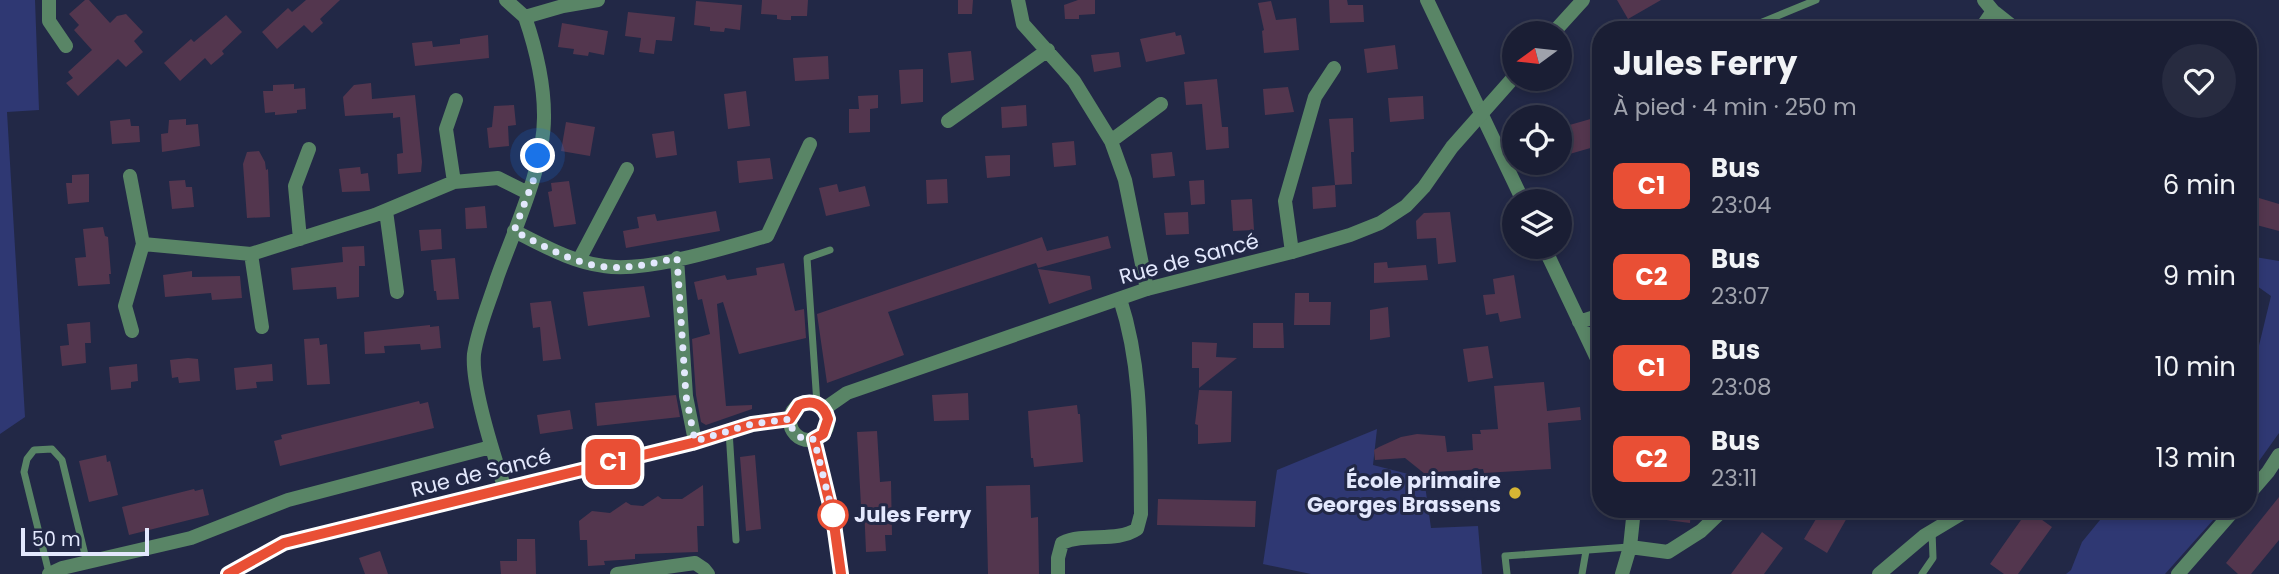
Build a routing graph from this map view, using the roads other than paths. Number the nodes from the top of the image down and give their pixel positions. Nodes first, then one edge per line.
1 (49, 0) edge
2 (506, 0) edge
3 (598, 0) edge
4 (1018, 0) edge
5 (1427, 0) edge
6 (1583, 0) edge
7 (1816, 0) edge
8 (1988, 6) edge
9 (525, 17) junction
10 (1564, 21) edge
11 (1765, 21) edge
12 (2006, 21) edge
13 (66, 46) dead end
14 (1048, 50) junction
15 (1334, 68) dead end
16 (1502, 90) edge
17 (456, 100) dead end
18 (1161, 104) dead end
19 (1480, 114) junction
20 (948, 121) dead end
21 (1111, 141) junction
22 (810, 144) dead end
23 (309, 149) dead end
24 (627, 169) dead end
25 (130, 176) dead end
26 (454, 182) junction
27 (1518, 189) edge
28 (528, 193) junction
29 (386, 211) junction
30 (514, 231) junction
31 (300, 239) junction
32 (143, 244) junction
33 (830, 250) dead end
34 (1292, 252) junction
35 (251, 254) junction
36 (677, 258) junction
37 (1550, 259) edge
38 (579, 260) junction
39 (1147, 289) junction
40 (397, 292) dead end
41 (1120, 299) junction
42 (1592, 318) edge
43 (1579, 322) junction
44 (262, 327) dead end
45 (132, 331) dead end
46 (1592, 349) edge
47 (820, 406) junction
48 (790, 419) junction
49 (729, 432) junction
50 (814, 439) junction
51 (695, 441) junction
52 (491, 447) junction
53 (2279, 455) edge
54 (2257, 485) edge
55 (505, 489) junction
56 (1633, 518) edge
57 (1715, 518) edge
58 (1945, 518) edge
59 (2227, 518) edge
60 (1933, 531) junction
61 (736, 540) dead end
62 (1630, 547) junction
63 (1586, 551) junction
64 (88, 563) junction
65 (49, 574) edge
66 (228, 574) edge
67 (617, 574) edge
68 (708, 574) edge
69 (841, 574) edge
70 (1058, 574) edge
71 (1507, 574) edge
72 (1582, 574) edge
73 (1622, 574) edge
74 (1879, 574) edge
75 (1922, 574) edge
76 (2178, 574) edge

1 - 13 street
2 - 9 street
3 - 9 street
4 - 14 street
5 - 19 street
6 - 10 street
7 - 11 lane
8 - 12 street
9 - 28 street
14 - 20 street
14 - 21 street
15 - 34 street
16 - 19 street, Rue de Sancé
17 - 26 street
18 - 21 street
19 - 27 street
19 - 34 street, Rue de Sancé
21 - 39 street
22 - 36 street
23 - 31 street
24 - 38 street
25 - 32 street
26 - 28 street
26 - 29 street
28 - 30 street
29 - 31 street
29 - 40 street
30 - 38 street
30 - 52 street
31 - 35 street
32 - 35 street
32 - 45 street
33 - 47 lane
34 - 39 street, Rue de Sancé
35 - 44 street
36 - 38 street
36 - 51 street
37 - 43 street
39 - 41 street, Rue de Sancé
41 - 47 street, Rue de Sancé
41 - 70 street
42 - 43 street
43 - 46 street
47 - 48 street
47 - 50 street
48 - 49 street, Rue de Sancé
48 - 50 street
49 - 51 street, Rue de Sancé
49 - 61 lane
50 - 69 street
51 - 55 street, Rue de Sancé
52 - 55 street
52 - 64 street
53 - 54 street
55 - 66 street, Rue de Sancé
56 - 62 street
57 - 62 street
58 - 60 street
59 - 76 street
60 - 74 street
60 - 75 lane
62 - 63 lane
62 - 73 street
63 - 71 lane
63 - 72 lane
64 - 65 street
64 - 65 lane
67 - 68 street

